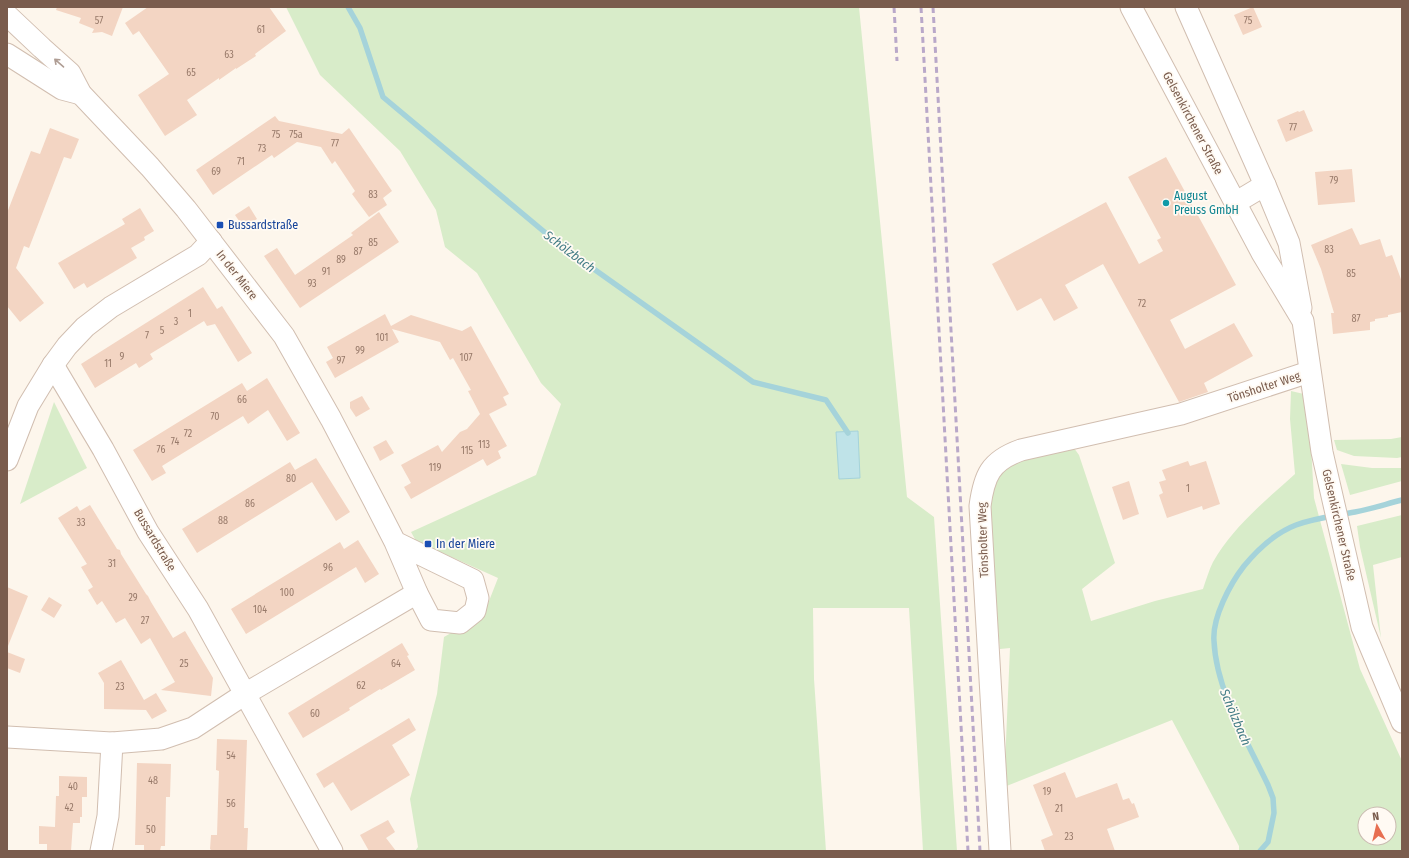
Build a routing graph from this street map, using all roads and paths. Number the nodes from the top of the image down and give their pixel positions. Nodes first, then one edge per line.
1 (1131, 7) edge
2 (1186, 7) edge
3 (7, 15) edge
4 (7, 54) edge
5 (81, 94) junction
6 (1265, 184) junction
7 (1235, 203) junction
8 (211, 241) junction
9 (1303, 321) junction
10 (53, 365) junction
11 (1310, 372) junction
12 (7, 460) edge
13 (395, 542) junction
14 (417, 593) junction
15 (246, 694) junction
16 (1402, 722) edge
17 (7, 737) edge
18 (112, 742) junction
19 (100, 851) edge
20 (332, 851) edge
21 (1000, 851) edge

1 - 7 street, Gelsenkirchener Straße
2 - 6 street, Gelsenkirchener Straße
5 -> 3 street, In der Miere
4 - 5 street
5 - 8 street, In der Miere
6 - 7 street
6 - 9 street, Gelsenkirchener Straße
7 - 9 street, Gelsenkirchener Straße
8 - 10 street
8 - 13 street, In der Miere
9 - 11 street, Gelsenkirchener Straße
10 - 12 street
10 - 15 street, Bussardstraße
11 - 16 street, Gelsenkirchener Straße
11 - 21 street, Tönsholter Weg
13 - 14 street, In der Miere
13 - 14 street, In der Miere
14 - 15 street
15 - 18 street
15 - 20 street, Bussardstraße
17 - 18 street
18 - 19 street

